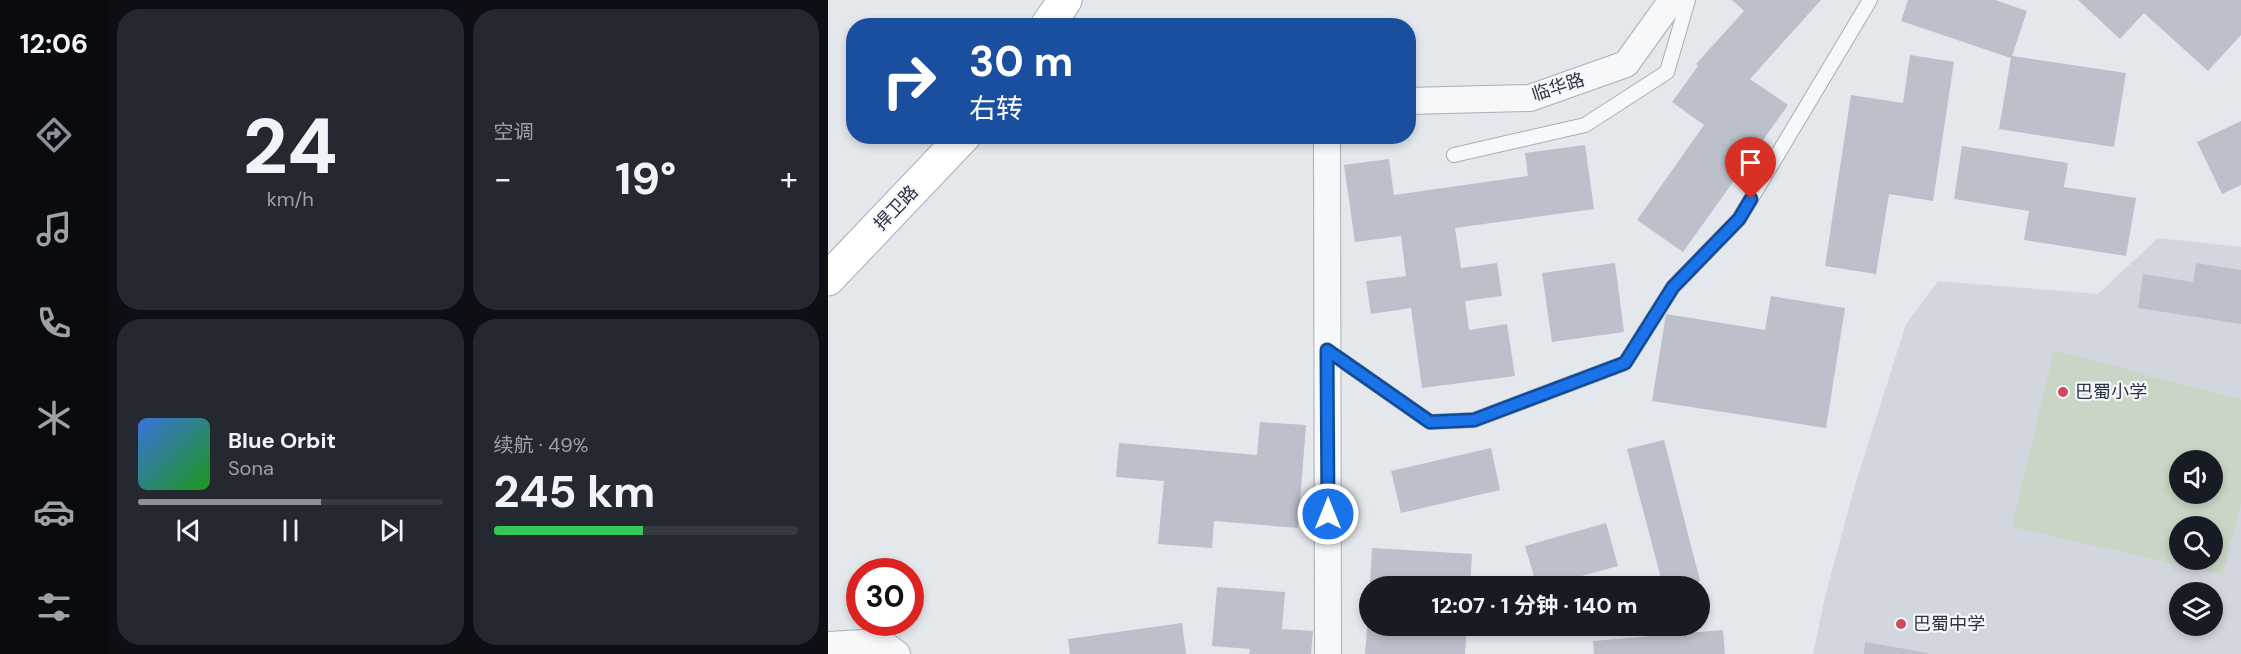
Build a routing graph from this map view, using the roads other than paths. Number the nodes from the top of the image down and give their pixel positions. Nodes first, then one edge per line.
1 (1065, 0) edge
2 (1672, 0) edge
3 (1688, 0) edge
4 (1870, 0) edge
5 (1053, 18) edge
6 (1416, 101) edge
7 (956, 144) edge
8 (1327, 144) edge
9 (1454, 155) dead end
10 (828, 279) edge
11 (1327, 350) junction
12 (828, 645) edge
13 (897, 654) edge
14 (1328, 654) edge

1 - 5 street
2 - 6 street, 临华路
3 - 9 lane
4 - 11 lane
7 - 10 street, 捍卫路
8 - 11 street
11 - 14 street
12 - 13 street

